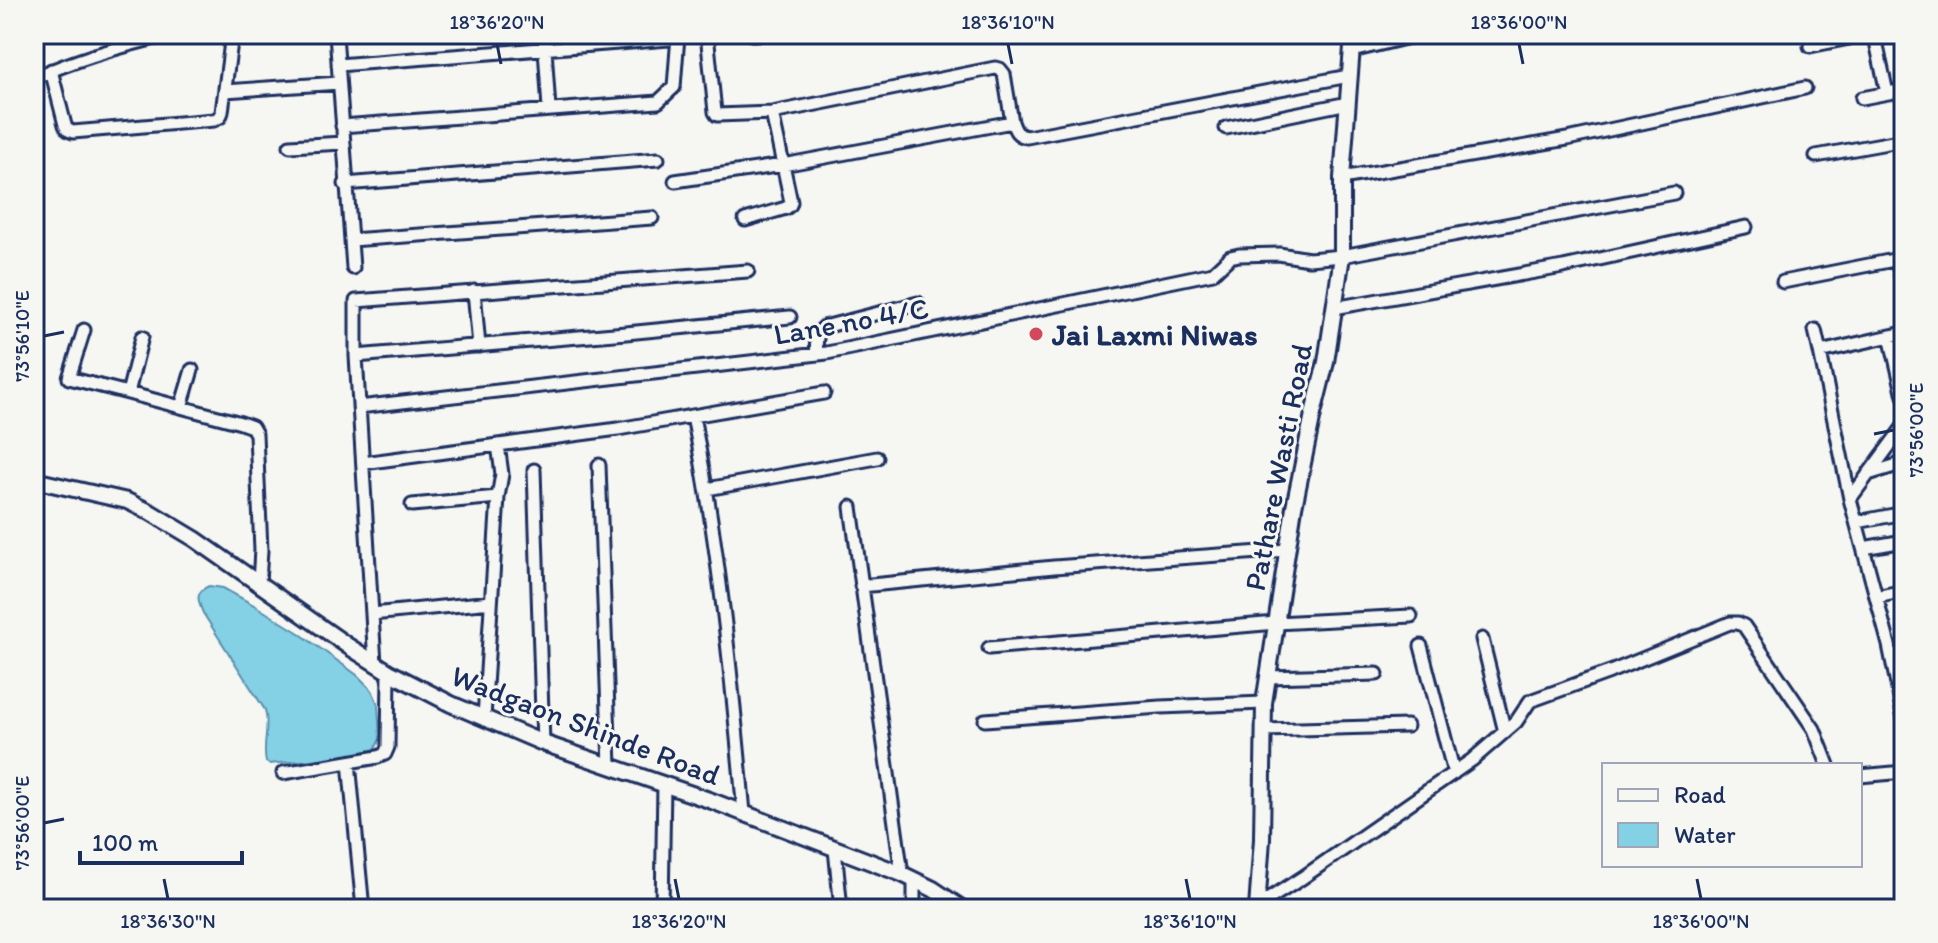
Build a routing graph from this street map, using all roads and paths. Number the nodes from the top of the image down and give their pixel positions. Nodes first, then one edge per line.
1 (172, 34) edge
2 (232, 34) edge
3 (336, 34) edge
4 (544, 34) edge
5 (707, 34) edge
6 (751, 34) edge
7 (761, 34) edge
8 (1353, 34) edge
9 (1422, 34) edge
10 (151, 36) edge
11 (672, 36) edge
12 (1810, 46) dead end
13 (545, 50) junction
14 (1352, 51) junction
15 (338, 65) junction
16 (51, 70) junction
17 (1349, 76) junction
18 (34, 78) edge
19 (339, 83) junction
20 (1805, 88) dead end
21 (1904, 90) edge
22 (225, 91) junction
23 (1887, 93) junction
24 (1862, 98) dead end
25 (1348, 103) junction
26 (549, 109) junction
27 (772, 113) junction
28 (1012, 122) junction
29 (342, 126) junction
30 (1226, 128) dead end
31 (1904, 140) edge
32 (343, 143) junction
33 (290, 146) dead end
34 (1816, 156) dead end
35 (658, 159) dead end
36 (783, 165) junction
37 (1342, 178) junction
38 (675, 181) dead end
39 (345, 184) junction
40 (1674, 193) dead end
41 (652, 218) dead end
42 (745, 220) dead end
43 (1746, 227) dead end
44 (351, 240) junction
45 (1342, 256) junction
46 (1900, 259) edge
47 (353, 268) dead end
48 (748, 271) dead end
49 (1783, 282) dead end
50 (1904, 289) edge
51 (474, 291) junction
52 (918, 303) dead end
53 (1334, 308) junction
54 (790, 317) dead end
55 (84, 330) dead end
56 (1815, 330) dead end
57 (1904, 333) edge
58 (1890, 336) junction
59 (142, 337) dead end
60 (479, 346) junction
61 (1820, 352) junction
62 (817, 354) junction
63 (356, 356) junction
64 (192, 370) dead end
65 (128, 393) junction
66 (824, 393) dead end
67 (1904, 396) edge
68 (181, 407) junction
69 (359, 407) junction
70 (693, 416) junction
71 (1904, 426) edge
72 (498, 445) junction
73 (877, 458) dead end
74 (363, 463) junction
75 (1904, 463) edge
76 (599, 465) dead end
77 (534, 470) dead end
78 (1868, 474) junction
79 (34, 480) edge
80 (707, 489) junction
81 (498, 497) junction
82 (1850, 499) junction
83 (412, 505) dead end
84 (851, 507) dead end
85 (1904, 513) edge
86 (1857, 522) junction
87 (1904, 541) edge
88 (1863, 548) junction
89 (1287, 550) junction
90 (259, 583) junction
91 (861, 586) junction
92 (1904, 591) edge
93 (1876, 597) junction
94 (491, 602) junction
95 (372, 614) junction
96 (1411, 616) dead end
97 (1276, 623) junction
98 (1482, 639) dead end
99 (1421, 646) dead end
100 (989, 648) dead end
101 (375, 663) junction
102 (389, 672) junction
103 (1377, 674) dead end
104 (1268, 677) junction
105 (1264, 703) junction
106 (484, 718) junction
107 (1904, 719) edge
108 (985, 720) dead end
109 (1407, 726) dead end
110 (1264, 730) junction
111 (1505, 732) junction
112 (543, 743) junction
113 (349, 762) junction
114 (1827, 763) edge
115 (610, 766) junction
116 (1904, 772) edge
117 (283, 773) dead end
118 (1454, 773) junction
119 (1862, 776) edge
120 (664, 784) junction
121 (744, 813) junction
122 (835, 849) junction
123 (908, 877) junction
124 (1257, 907) edge
125 (363, 909) edge
126 (662, 909) edge
127 (841, 909) edge
128 (914, 909) edge
129 (963, 909) edge

1 - 10 street
2 - 22 street
3 - 15 street
4 - 13 street
5 - 27 street
6 - 7 street
8 - 14 street, Pathare Wasti Road
9 - 14 street
10 - 16 street
11 - 13 street
11 - 26 street
12 - 23 street
13 - 15 street
13 - 26 street
14 - 17 street, Pathare Wasti Road
15 - 19 street
16 - 18 street
16 - 22 street
17 - 25 street, Pathare Wasti Road
17 - 28 street
19 - 22 street
19 - 29 street
20 - 37 street
21 - 23 street
23 - 24 street
25 - 30 street
25 - 37 street, Pathare Wasti Road
26 - 29 street
27 - 28 street
27 - 36 street
28 - 36 street
29 - 32 street
31 - 34 street
32 - 33 street
32 - 39 street
35 - 39 street
36 - 38 street
36 - 42 street
37 - 45 street, Pathare Wasti Road
39 - 44 street
40 - 45 street, Lane no 4/C
41 - 44 street
43 - 53 street
44 - 47 street
45 - 53 street, Pathare Wasti Road
45 - 62 street, Lane no 4/C
46 - 49 street
46 - 50 street
48 - 51 street
51 - 60 street
51 - 63 street
52 - 62 street
53 - 89 street, Pathare Wasti Road
54 - 60 street
55 - 65 street
56 - 61 street
57 - 58 street
58 - 61 street
58 - 67 street
59 - 65 street
60 - 63 street
61 - 82 street
62 - 69 street, Lane no 4/C
63 - 69 street
64 - 68 street
65 - 68 street
66 - 70 street
68 - 90 street
69 - 74 street
70 - 72 street
70 - 80 street
71 - 78 street
72 - 74 street
72 - 81 street
73 - 80 street
74 - 95 street
75 - 78 street
76 - 115 street
77 - 112 street
78 - 82 street
79 - 90 street, Wadgaon Shinde Road
80 - 121 street
81 - 83 street
81 - 94 street
82 - 86 street
84 - 91 street
85 - 86 street
86 - 88 street
87 - 88 street
88 - 93 street
89 - 91 street
89 - 97 street, Pathare Wasti Road
90 - 101 street, Wadgaon Shinde Road
91 - 123 street
92 - 93 street
93 - 107 street
94 - 95 street
94 - 106 street
95 - 101 street
96 - 97 street
97 - 100 street
97 - 104 street, Pathare Wasti Road
98 - 111 street
99 - 118 street
101 - 102 street, Wadgaon Shinde Road
102 - 106 street, Wadgaon Shinde Road
102 - 113 street
103 - 104 street
104 - 105 street, Pathare Wasti Road
105 - 108 street
105 - 110 street, Pathare Wasti Road
106 - 112 street, Wadgaon Shinde Road
109 - 110 street
110 - 124 street, Pathare Wasti Road
111 - 114 street
111 - 118 street
112 - 115 street, Wadgaon Shinde Road
113 - 117 street
113 - 125 street
115 - 120 street, Wadgaon Shinde Road
116 - 119 street
118 - 124 street
120 - 121 street, Wadgaon Shinde Road
120 - 126 street
121 - 122 street, Wadgaon Shinde Road
122 - 123 street, Wadgaon Shinde Road
122 - 127 street
123 - 128 street
123 - 129 street, Wadgaon Shinde Road

